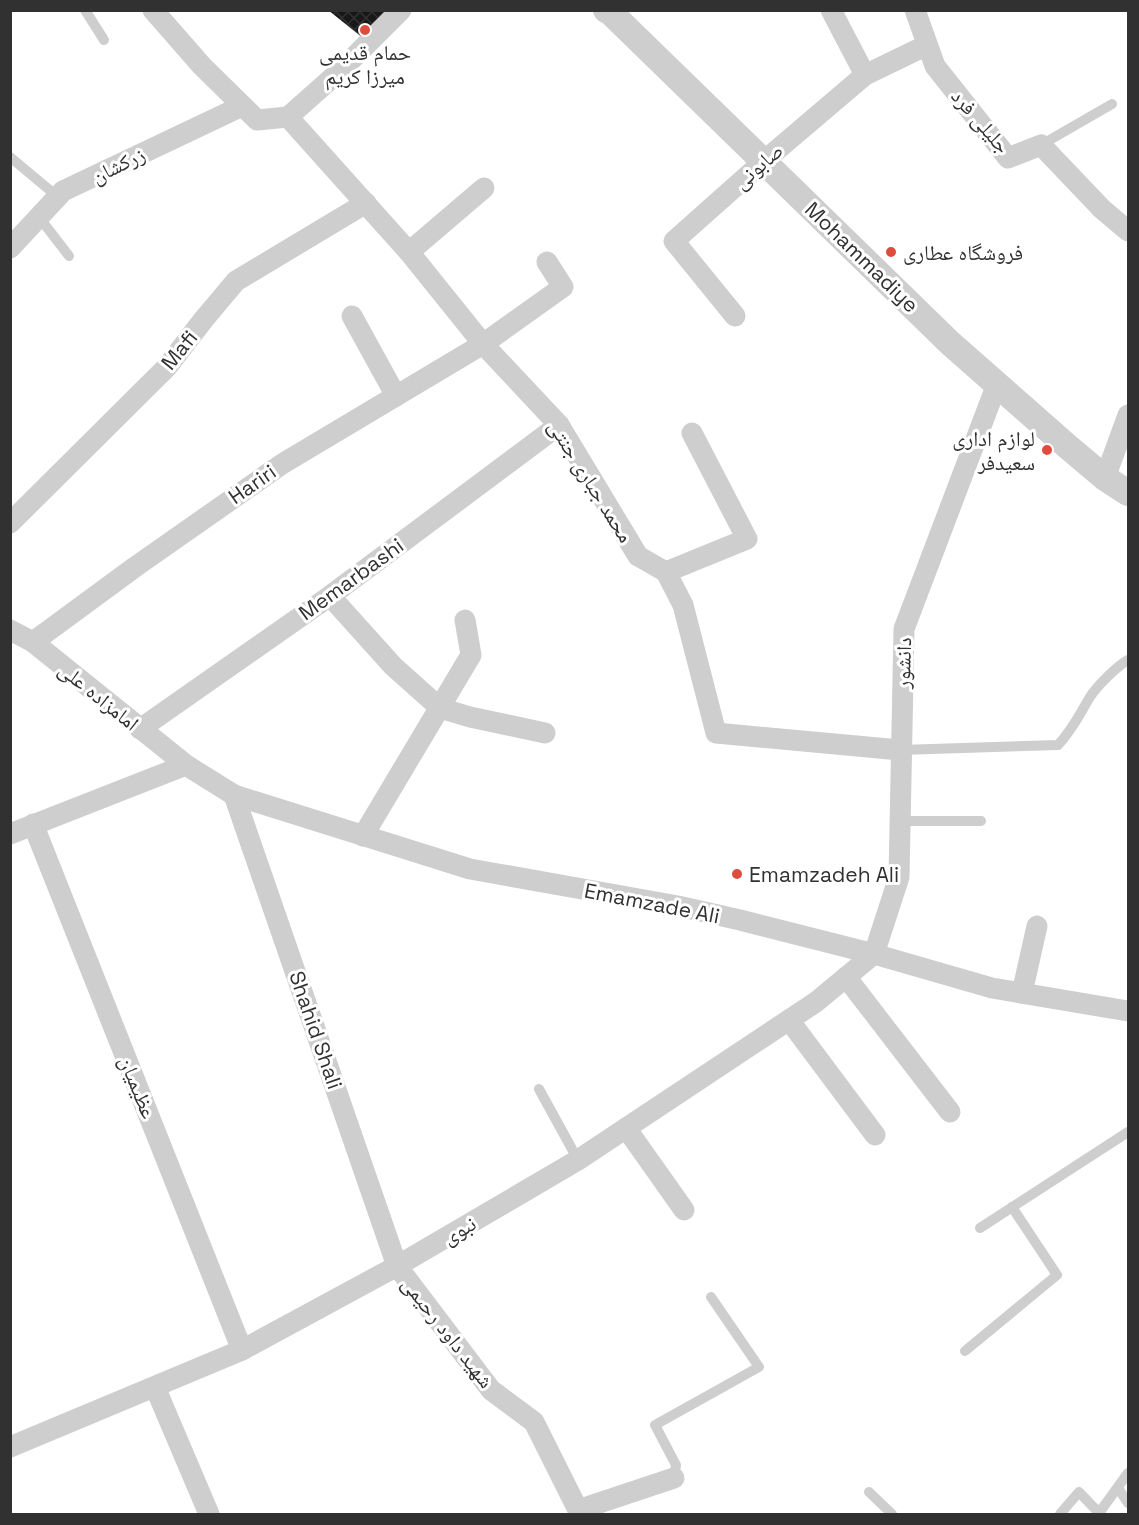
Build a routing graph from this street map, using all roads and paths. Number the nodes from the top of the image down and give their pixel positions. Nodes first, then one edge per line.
1 (85, 10) edge
2 (153, 10) edge
3 (401, 10) edge
4 (831, 10) edge
5 (915, 10) edge
6 (610, 11) edge
7 (104, 40) dead end
8 (927, 45) junction
9 (865, 75) junction
10 (1112, 104) dead end
11 (242, 106) junction
12 (288, 117) junction
13 (1041, 145) junction
14 (10, 157) edge
15 (764, 161) junction
16 (484, 188) dead end
17 (58, 197) junction
18 (366, 203) junction
19 (39, 217) junction
20 (1128, 231) edge
21 (10, 248) edge
22 (409, 252) junction
23 (69, 256) dead end
24 (547, 262) dead end
25 (352, 316) dead end
26 (735, 316) dead end
27 (483, 344) junction
28 (997, 384) junction
29 (396, 396) junction
30 (1128, 415) edge
31 (559, 425) junction
32 (692, 433) dead end
33 (1105, 478) junction
34 (1128, 493) edge
35 (10, 523) edge
36 (666, 572) junction
37 (330, 596) junction
38 (465, 620) dead end
39 (10, 630) edge
40 (33, 642) junction
41 (1128, 660) edge
42 (440, 708) junction
43 (140, 729) junction
44 (545, 733) dead end
45 (900, 750) junction
46 (186, 765) junction
47 (234, 795) junction
48 (981, 820) dead end
49 (899, 821) junction
50 (33, 824) junction
51 (10, 834) edge
52 (363, 836) junction
53 (1037, 926) dead end
54 (874, 954) junction
55 (846, 977) junction
56 (1022, 993) junction
57 (1128, 1011) edge
58 (789, 1020) junction
59 (539, 1089) dead end
60 (950, 1112) dead end
61 (626, 1128) junction
62 (1128, 1132) edge
63 (875, 1135) dead end
64 (578, 1160) junction
65 (1012, 1207) junction
66 (684, 1210) dead end
67 (980, 1228) dead end
68 (397, 1266) junction
69 (711, 1297) dead end
70 (242, 1350) junction
71 (965, 1351) dead end
72 (155, 1387) junction
73 (10, 1447) edge
74 (1128, 1473) edge
75 (674, 1478) joint
76 (1118, 1488) junction
77 (868, 1492) dead end
78 (1128, 1503) edge
79 (579, 1512) edge
80 (1098, 1514) edge
81 (209, 1515) edge
82 (892, 1515) edge
83 (1060, 1515) edge

1 - 7 lane
2 - 11 street
3 - 12 street
4 - 9 street
5 - 8 street, جلیلی فرد
6 - 15 street, Mohammadiye
8 - 9 street, صابونی
8 - 13 street, جلیلی فرد
9 - 15 street, صابونی
10 - 13 lane
11 - 12 street
11 - 17 street, زرکشان
12 - 18 street, محمد جباری جنتی
13 - 20 street, جلیلی فرد
14 - 17 lane
15 - 26 street, صابونی
15 - 28 street, Mohammadiye
16 - 22 street
17 - 19 street, زرکشان
18 - 22 street, محمد جباری جنتی
18 - 35 street, Mafi
19 - 21 street, زرکشان
19 - 23 lane
22 - 27 street, محمد جباری جنتی
24 - 27 street, Hariri
25 - 29 street
27 - 29 street, Hariri
27 - 31 street, محمد جباری جنتی
28 - 33 street, Mohammadiye
28 - 45 street, دانشور
29 - 40 street, Hariri
30 - 33 street
31 - 36 street, محمد جباری جنتی
31 - 37 street, Memarbashi
32 - 36 street
33 - 34 street, Mohammadiye
36 - 45 street
37 - 42 street
37 - 43 street, Memarbashi
38 - 42 street
39 - 40 street, امامزاده علی
40 - 43 street, امامزاده علی
41 - 45 lane
42 - 44 street
42 - 52 street
43 - 46 street, امامزاده علی
45 - 49 street, دانشور
46 - 47 street, Emamzade Ali
46 - 50 street
47 - 52 street, Emamzade Ali
47 - 68 street, Shahid Shali
48 - 49 lane
49 - 54 street, دانشور
50 - 51 street
50 - 70 street, عظیمیان
52 - 54 street, Emamzade Ali
53 - 56 street
54 - 55 street, نبوی
54 - 56 street, Emamzade Ali
55 - 58 street, نبوی
55 - 60 street
56 - 57 street, Emamzade Ali
58 - 61 street, نبوی
58 - 63 street
59 - 64 lane
61 - 64 street, نبوی
61 - 66 street
62 - 65 lane
64 - 68 street, نبوی
65 - 67 lane
65 - 71 lane
68 - 70 street, نبوی
68 - 79 street, شهید داود رحیمی
69 - 75 lane
70 - 72 street, نبوی
72 - 73 street, نبوی
72 - 81 street
74 - 76 lane
75 - 79 street
76 - 78 lane
76 - 80 lane
77 - 82 lane
80 - 83 lane

